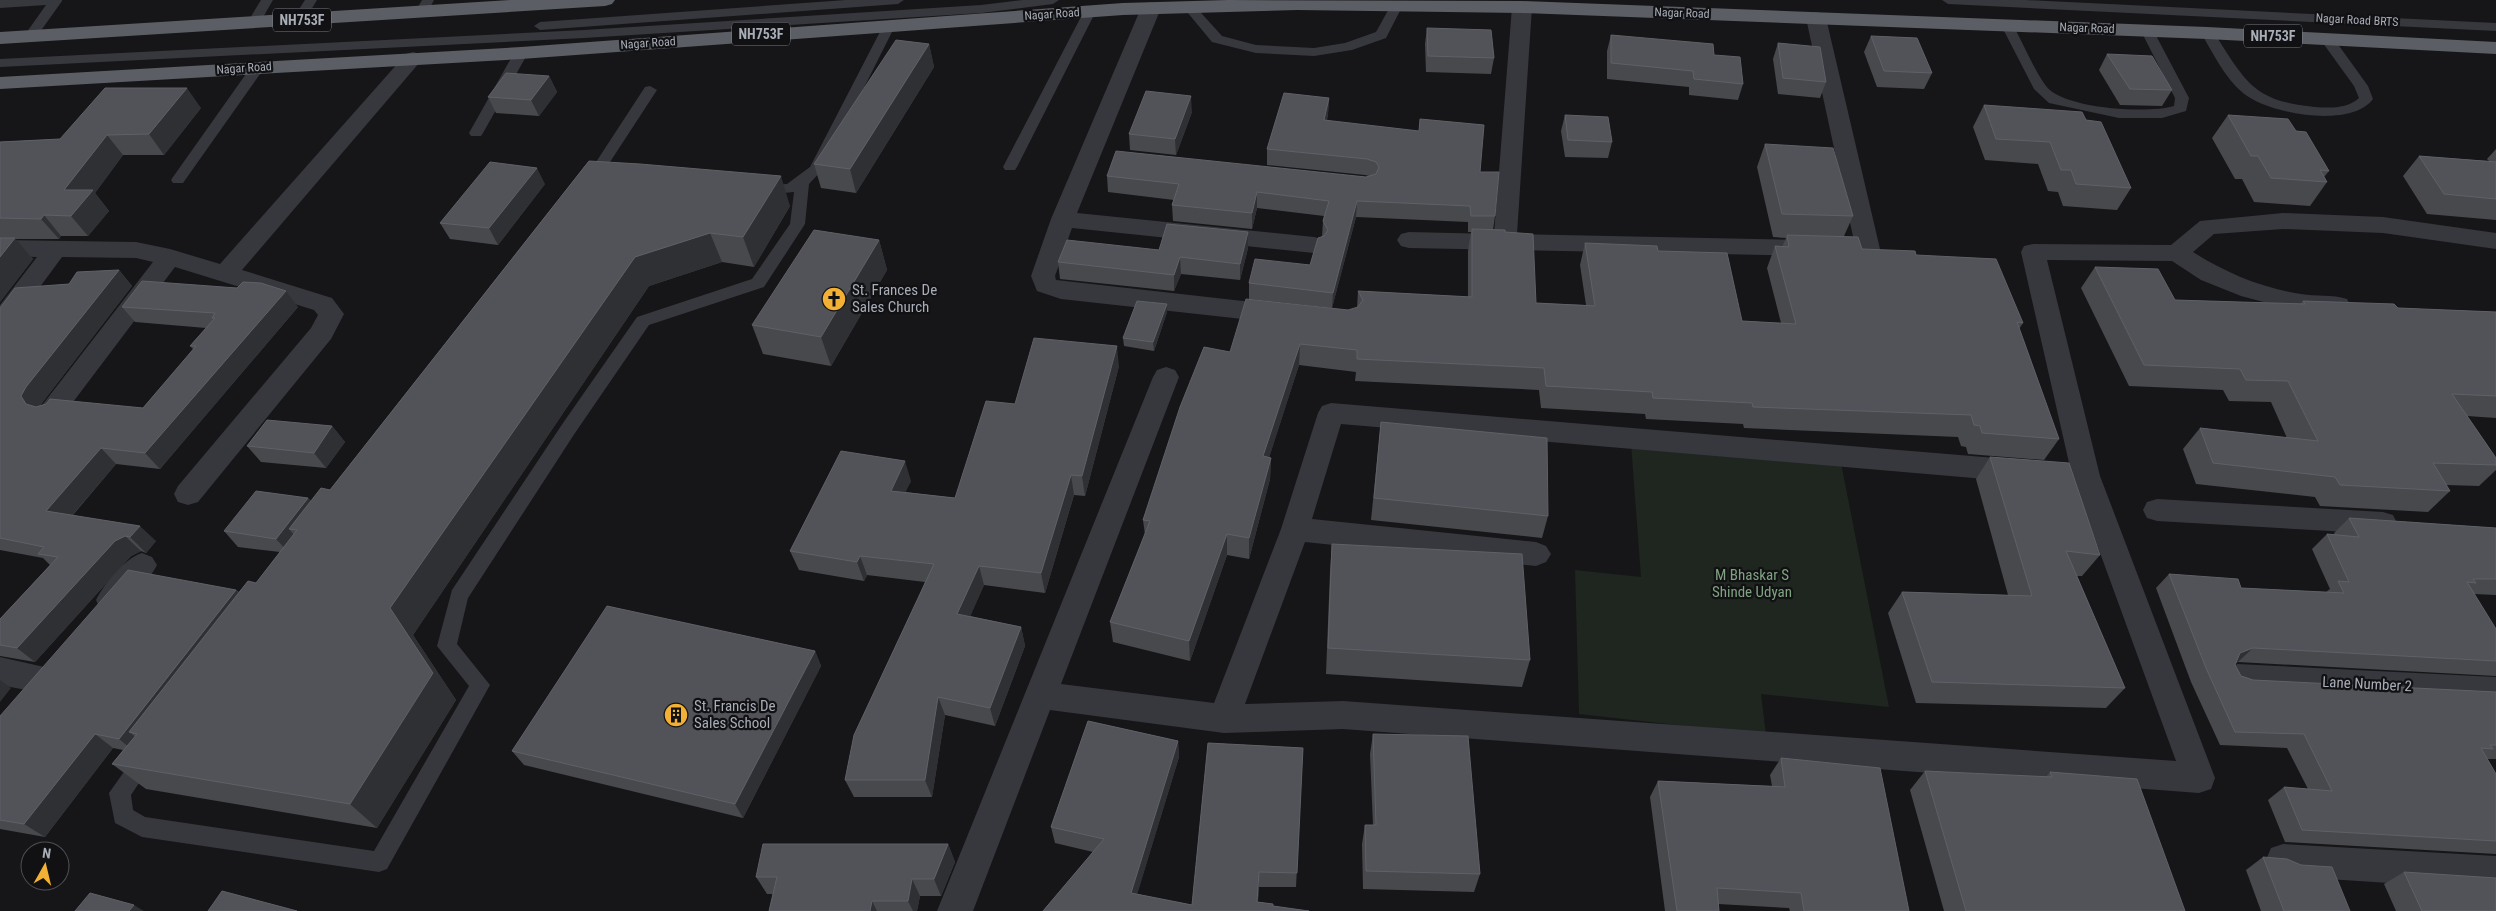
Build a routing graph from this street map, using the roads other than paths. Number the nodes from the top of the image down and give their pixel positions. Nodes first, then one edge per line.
1 (267, 0) edge
2 (311, 0) edge
3 (605, 0) edge
4 (898, 0) edge
5 (1053, 0) edge
6 (1948, 0) edge
7 (56, 1) edge
8 (1522, 3) edge
9 (0, 4) edge
10 (1397, 5) junction
11 (424, 6) edge
12 (1189, 7) junction
13 (1151, 8) junction
14 (1090, 11) junction
15 (1816, 18) junction
16 (298, 20) junction
17 (253, 23) junction
18 (890, 24) junction
19 (2007, 25) junction
20 (2496, 26) edge
21 (2147, 31) junction
22 (2207, 33) junction
23 (30, 36) junction
24 (0, 38) edge
25 (2327, 39) junction
26 (433, 40) junction
27 (2496, 48) edge
28 (521, 53) junction
29 (413, 58) junction
30 (0, 63) edge
31 (258, 67) junction
32 (0, 84) edge
33 (650, 90) dead end
34 (476, 132) dead end
35 (1010, 167) dead end
36 (178, 180) dead end
37 (608, 184) edge
38 (802, 185) junction
39 (741, 190) edge
40 (1063, 219) junction
41 (1409, 240) dead end
42 (1505, 241) junction
43 (2496, 241) edge
44 (1314, 245) edge
45 (0, 248) edge
46 (54, 249) junction
47 (2177, 253) junction
48 (170, 256) junction
49 (224, 274) junction
50 (2360, 306) edge
51 (1298, 316) edge
52 (0, 323) edge
53 (1166, 377) dead end
54 (52, 411) edge
55 (2062, 474) junction
56 (188, 494) dead end
57 (2157, 510) dead end
58 (2406, 524) edge
59 (1295, 529) junction
60 (1536, 554) dead end
61 (142, 565) dead end
62 (92, 622) edge
63 (0, 671) edge
64 (2238, 678) edge
65 (2496, 690) edge
66 (1041, 695) junction
67 (18, 706) edge
68 (1224, 719) junction
69 (155, 747) edge
70 (2283, 860) edge
71 (2496, 873) edge
72 (956, 911) edge

1 - 17 lane
2 - 16 lane
3 - 11 highway, NH753F
4 - 26 lane
5 - 26 lane
6 - 20 lane, Nagar Road BRTS
7 - 9 lane
7 - 23 lane
8 - 10 highway, Nagar Road / NH753F
8 - 15 highway, Nagar Road / NH753F
8 - 42 street
10 - 12 highway, Nagar Road / NH753F
10 - 12 lane
11 - 16 highway, NH753F
12 - 13 highway, Nagar Road / NH753F
13 - 14 highway, Nagar Road / NH753F
13 - 40 street
14 - 18 highway, Nagar Road / NH753F
14 - 35 lane
15 - 19 highway, Nagar Road / NH753F
15 - 42 street
16 - 17 highway, NH753F
17 - 23 highway, NH753F
18 - 28 highway, Nagar Road / NH753F
18 - 38 lane
19 - 21 highway, Nagar Road / NH753F
19 - 21 lane
21 - 22 highway, Nagar Road / NH753F
22 - 25 highway, Nagar Road / NH753F
22 - 25 lane
23 - 24 highway, NH753F
25 - 27 highway, Nagar Road / NH753F
26 - 30 lane
28 - 29 highway, Nagar Road / NH753F
28 - 34 lane
29 - 31 highway, Nagar Road / NH753F
29 - 49 street
31 - 32 highway, Nagar Road / NH753F
31 - 36 lane
33 - 37 lane
38 - 39 lane
38 - 69 lane
40 - 44 street
40 - 51 street
41 - 42 street
43 - 47 street
45 - 46 street
46 - 48 street
46 - 52 street
47 - 50 street
47 - 55 street
48 - 49 street
48 - 54 street
49 - 56 street
53 - 66 street
55 - 59 street
55 - 68 street
57 - 58 street
59 - 60 street
59 - 68 street
61 - 62 street
63 - 67 street
64 - 65 street, Lane Number 2
66 - 68 street
66 - 72 street
70 - 71 street

